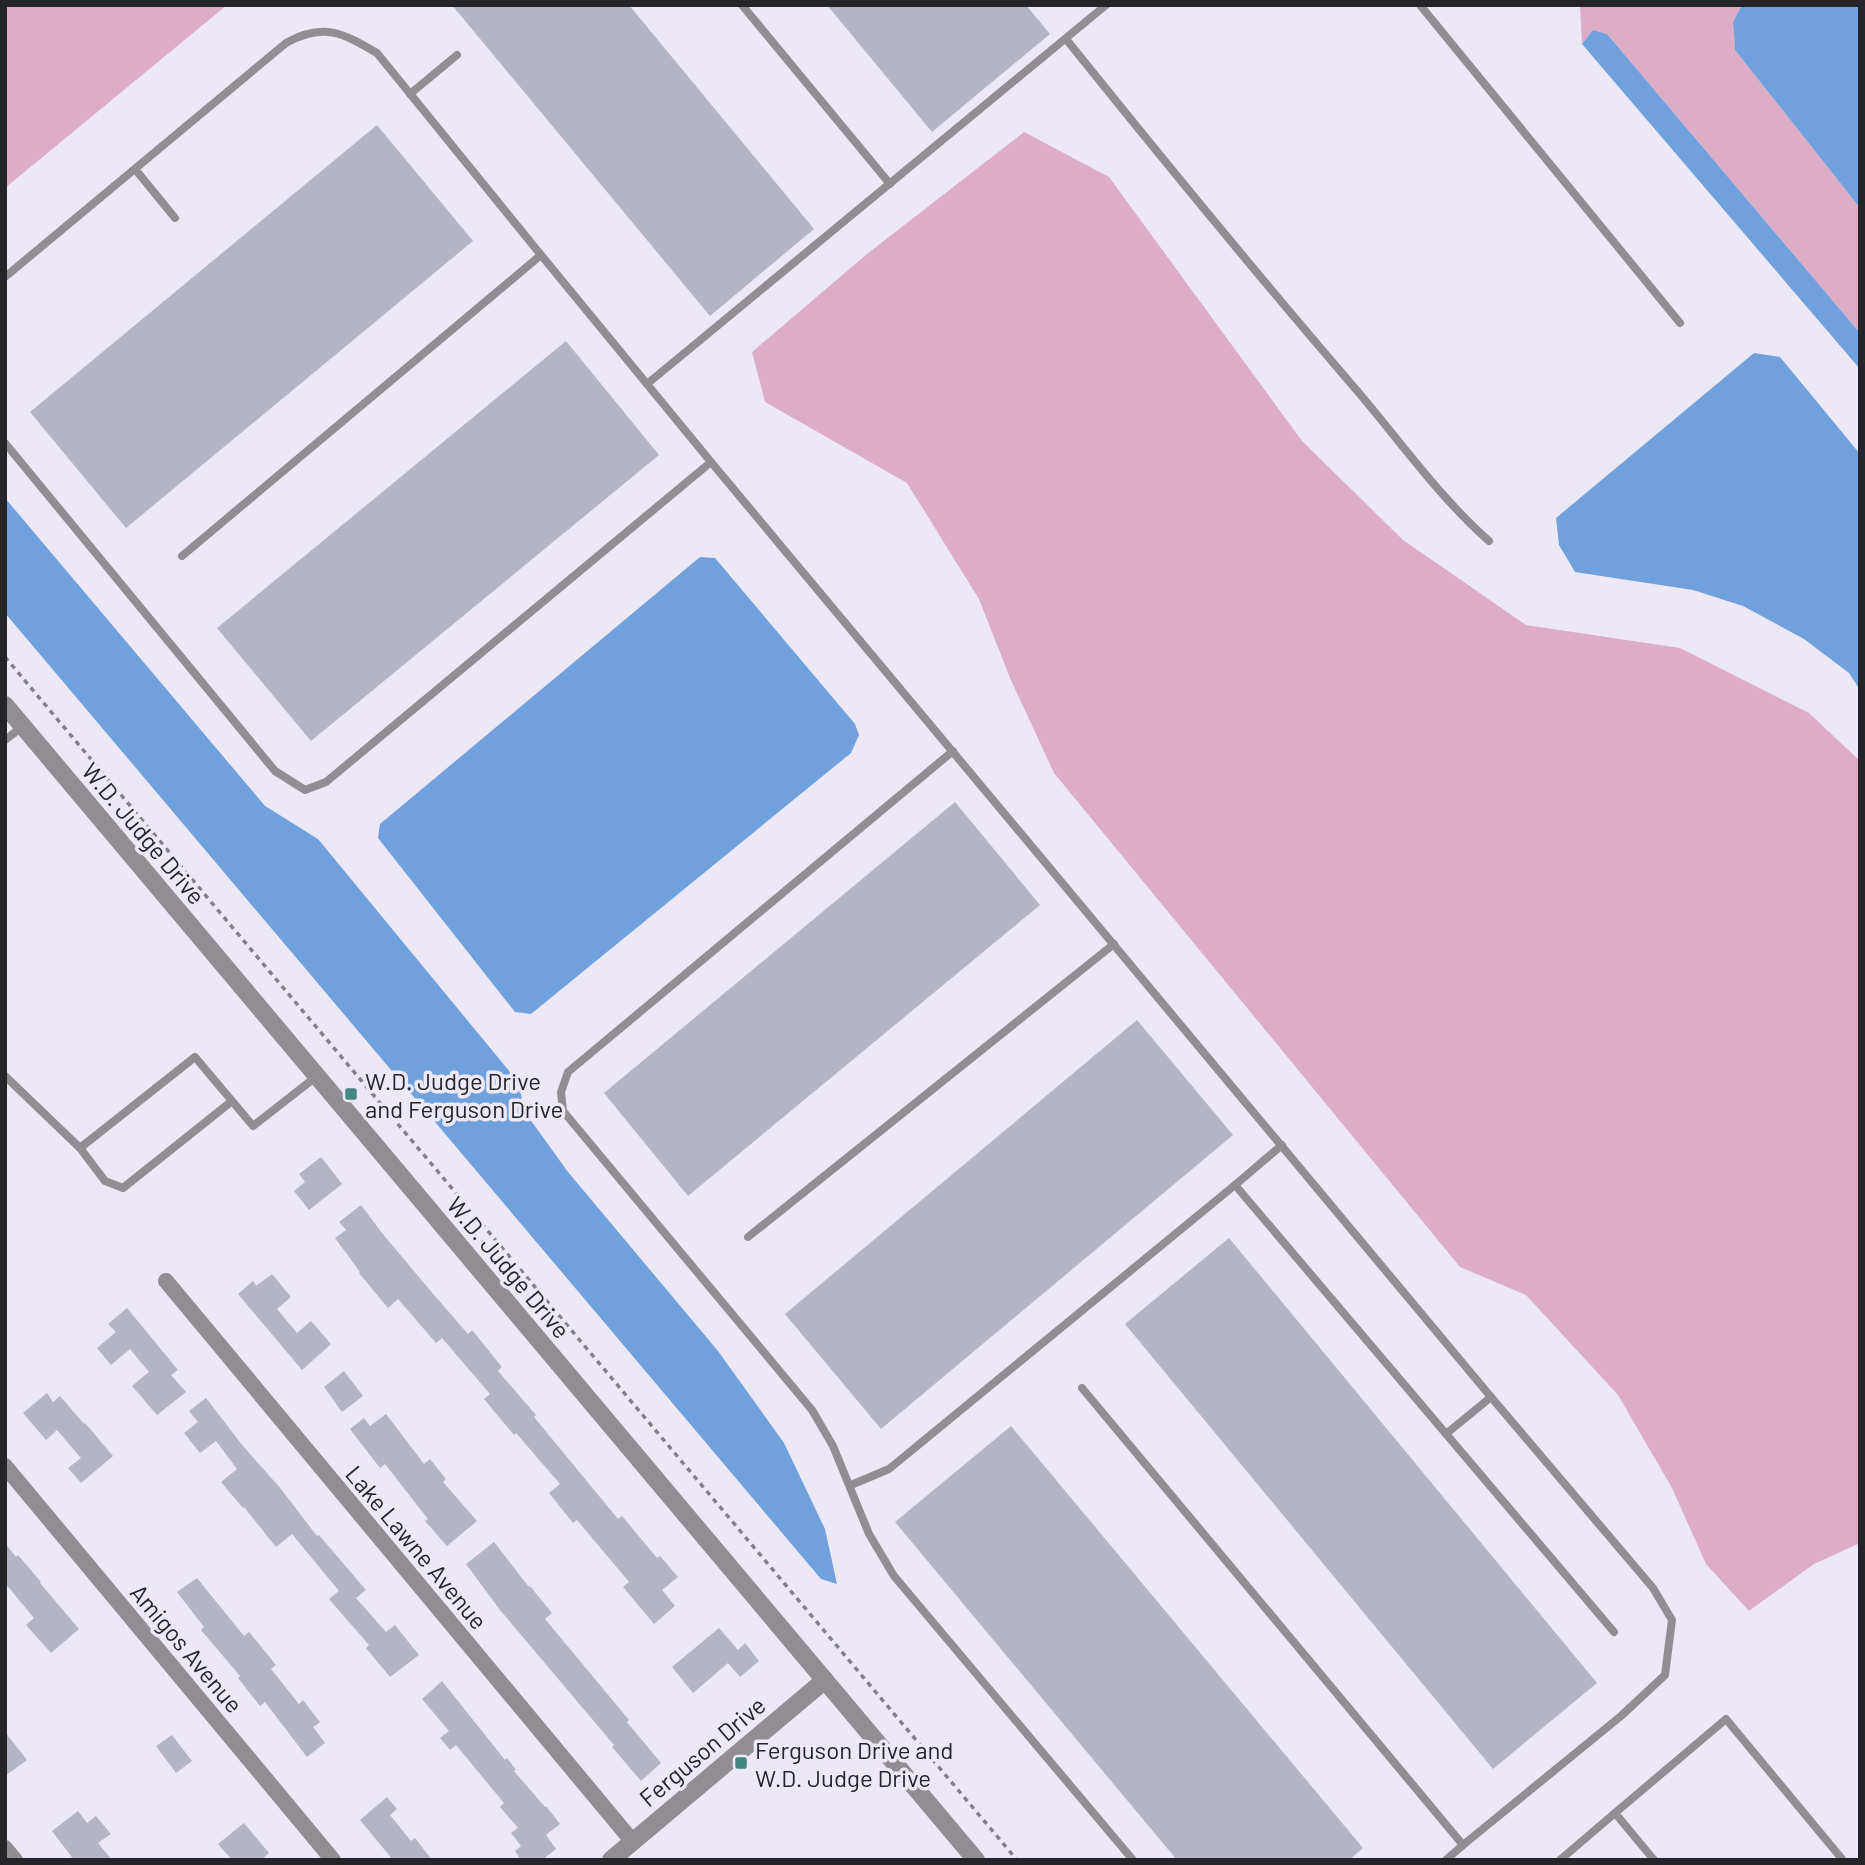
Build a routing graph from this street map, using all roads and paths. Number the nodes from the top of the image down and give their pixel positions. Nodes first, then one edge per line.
1 (742, 5) edge
2 (1106, 5) edge
3 (1420, 5) edge
4 (1066, 38) junction
5 (457, 55) dead end
6 (410, 94) junction
7 (135, 169) junction
8 (890, 184) junction
9 (175, 218) dead end
10 (541, 255) junction
11 (5, 277) edge
12 (1680, 323) dead end
13 (647, 384) junction
14 (5, 443) edge
15 (710, 461) junction
16 (1489, 541) dead end
17 (182, 556) dead end
18 (5, 657) edge
19 (5, 705) edge
20 (23, 726) junction
21 (5, 740) edge
22 (953, 751) junction
23 (1114, 944) junction
24 (5, 1076) edge
25 (317, 1076) junction
26 (232, 1101) junction
27 (1282, 1145) junction
28 (80, 1148) junction
29 (1235, 1185) junction
30 (748, 1237) dead end
31 (166, 1281) dead end
32 (1082, 1388) dead end
33 (1491, 1397) junction
34 (1446, 1434) junction
35 (5, 1466) edge
36 (851, 1485) junction
37 (1614, 1632) dead end
38 (825, 1680) junction
39 (1615, 1813) junction
40 (633, 1842) junction
41 (1462, 1845) junction
42 (5, 1849) edge
43 (1647, 1852) junction
44 (15, 1860) edge
45 (333, 1860) edge
46 (611, 1860) edge
47 (975, 1860) edge
48 (1017, 1860) edge
49 (1133, 1860) edge
50 (1446, 1860) edge
51 (1560, 1860) edge
52 (1638, 1860) edge
53 (1654, 1860) edge
54 (1840, 1860) edge

1 - 8 lane
2 - 4 lane
3 - 12 lane
4 - 8 lane
4 - 16 lane
5 - 6 lane
6 - 7 lane
6 - 10 lane
7 - 9 lane
7 - 11 lane
8 - 13 lane
10 - 13 lane
10 - 17 lane
13 - 15 lane
14 - 15 lane
15 - 22 lane
18 - 48 path
19 - 20 street, W.D. Judge Drive
20 - 21 lane
20 - 25 street, W.D. Judge Drive
22 - 23 lane
22 - 36 lane
23 - 27 lane
23 - 30 lane
24 - 28 lane
25 - 26 lane
25 - 38 street, W.D. Judge Drive
26 - 28 lane
26 - 28 lane
27 - 29 lane
27 - 33 lane
29 - 34 lane
29 - 36 lane
31 - 40 street, Lake Lawne Avenue
32 - 41 lane
33 - 34 lane
33 - 41 lane
34 - 37 lane
35 - 45 street, Amigos Avenue
36 - 49 lane
38 - 40 street, Ferguson Drive
38 - 47 street, W.D. Judge Drive
39 - 43 lane
39 - 51 lane
39 - 54 lane
40 - 46 street, Ferguson Drive
41 - 50 lane
42 - 44 street
43 - 52 lane
43 - 53 lane

